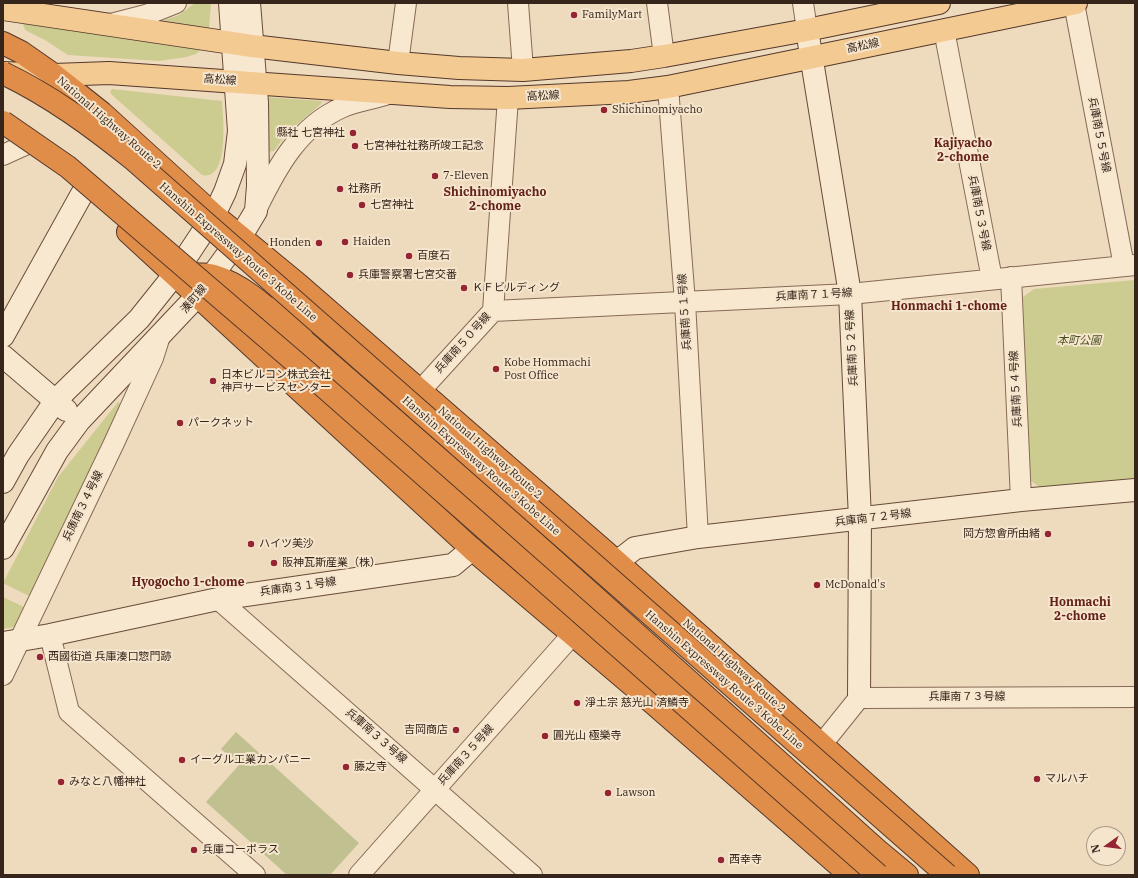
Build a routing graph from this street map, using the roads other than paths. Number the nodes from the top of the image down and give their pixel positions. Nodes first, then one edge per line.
1 (176, 3) edge
2 (230, 3) edge
3 (250, 3) edge
4 (406, 3) edge
5 (518, 3) edge
6 (657, 3) edge
7 (803, 3) edge
8 (939, 3) edge
9 (1075, 3) edge
10 (912, 6) edge
11 (3, 9) edge
12 (111, 24) junction
13 (806, 30) junction
14 (944, 30) junction
15 (3, 43) edge
16 (243, 45) junction
17 (664, 56) junction
18 (811, 57) junction
19 (398, 63) junction
20 (523, 70) junction
21 (3, 73) edge
22 (54, 75) junction
23 (246, 82) junction
24 (668, 87) junction
25 (390, 94) junction
26 (508, 98) junction
27 (3, 122) edge
28 (3, 128) edge
29 (25, 145) junction
30 (3, 154) edge
31 (83, 192) junction
32 (256, 211) junction
33 (214, 215) junction
34 (248, 243) junction
35 (1130, 266) edge
36 (175, 274) junction
37 (213, 275) junction
38 (1002, 278) junction
39 (850, 294) junction
40 (198, 295) junction
41 (685, 302) junction
42 (493, 311) junction
43 (3, 336) edge
44 (160, 336) junction
45 (303, 340) junction
46 (3, 356) edge
47 (420, 391) junction
48 (56, 400) junction
49 (79, 421) junction
50 (3, 482) edge
51 (1135, 490) edge
52 (1021, 500) junction
53 (860, 519) junction
54 (698, 537) junction
55 (3, 548) edge
56 (472, 549) junction
57 (617, 562) junction
58 (218, 599) junction
59 (50, 635) junction
60 (572, 635) junction
61 (11, 642) edge
62 (3, 675) edge
63 (1135, 697) edge
64 (859, 698) junction
65 (822, 744) junction
66 (436, 789) junction
67 (957, 872) edge
68 (255, 875) edge
69 (359, 875) edge
70 (532, 875) edge
71 (850, 875) edge
72 (878, 875) edge
73 (907, 875) edge
74 (925, 875) edge

1 - 12 street
2 - 16 street, 湊町線
3 - 16 street, 湊町線
4 - 19 street
5 - 20 street
6 - 17 street
7 - 13 street, 兵庫南５２号線
8 - 10 main road
9 - 14 main road, 高松線
9 - 35 street, 兵庫南５５号線
10 - 13 main road
11 - 12 main road
12 - 16 main road
13 - 17 main road
13 - 18 street, 兵庫南５２号線
14 - 18 main road, 高松線
14 - 38 street, 兵庫南５３号線
15 - 22 highway, National Highway Route 2
16 - 19 main road
16 - 23 street, 湊町線
17 - 20 main road
18 - 24 main road, 高松線
18 - 39 street, 兵庫南５２号線
19 - 20 main road
21 - 22 main road, 高松線
21 - 67 highway, Hanshin Expressway Route 3 Kobe Line, bridge
22 - 23 main road, 高松線
22 - 33 highway, National Highway Route 2
23 - 25 main road, 高松線
23 - 32 street, 湊町線
23 - 33 street, 湊町線
24 - 26 main road, 高松線
24 - 41 street, 兵庫南５１号線
25 - 26 main road, 高松線
25 - 32 street
26 - 42 street, 兵庫南５０号線
27 - 72 highway, bridge
28 - 29 highway
29 - 30 street
29 - 31 highway
31 - 36 highway
31 - 43 street
32 - 34 street, 湊町線
33 - 34 highway, National Highway Route 2
33 - 36 street, 湊町線
34 - 37 street, 湊町線
34 - 45 highway
34 - 47 highway, National Highway Route 2
35 - 38 street, 兵庫南７１号線
36 - 37 highway
36 - 40 highway
36 - 48 street, 湊町線
37 - 40 street, 湊町線
37 - 45 highway
38 - 39 street, 兵庫南７１号線
38 - 52 street, 兵庫南５４号線
39 - 41 street, 兵庫南７１号線
39 - 53 street, 兵庫南５２号線
40 - 44 street, 湊町線
40 - 56 highway
41 - 42 street, 兵庫南７１号線
41 - 54 street, 兵庫南５１号線
42 - 47 street, 兵庫南５０号線
44 - 49 street, 湊町線
44 - 61 street, 兵庫南３４号線
45 - 73 highway
46 - 48 street
47 - 57 highway, National Highway Route 2
48 - 49 street
48 - 50 street, 湊町線
49 - 55 street, 湊町線
51 - 52 street, 兵庫南７２号線
52 - 53 street, 兵庫南７２号線
53 - 54 street, 兵庫南７２号線
53 - 64 street, 兵庫南５２号線
54 - 57 street, 兵庫南７２号線
56 - 58 street, 兵庫南３１号線
56 - 60 highway
57 - 65 highway, National Highway Route 2
58 - 59 street, 兵庫南３１号線
58 - 66 street, 兵庫南３３号線
59 - 61 street, 兵庫南３１号線
59 - 68 street
60 - 66 street, 兵庫南３５号線
60 - 71 highway
61 - 62 street, 兵庫南３４号線
63 - 64 street, 兵庫南７３号線
64 - 65 street
65 - 67 highway, National Highway Route 2
66 - 69 street, 兵庫南３５号線
66 - 70 street, 兵庫南３３号線
67 - 74 street

